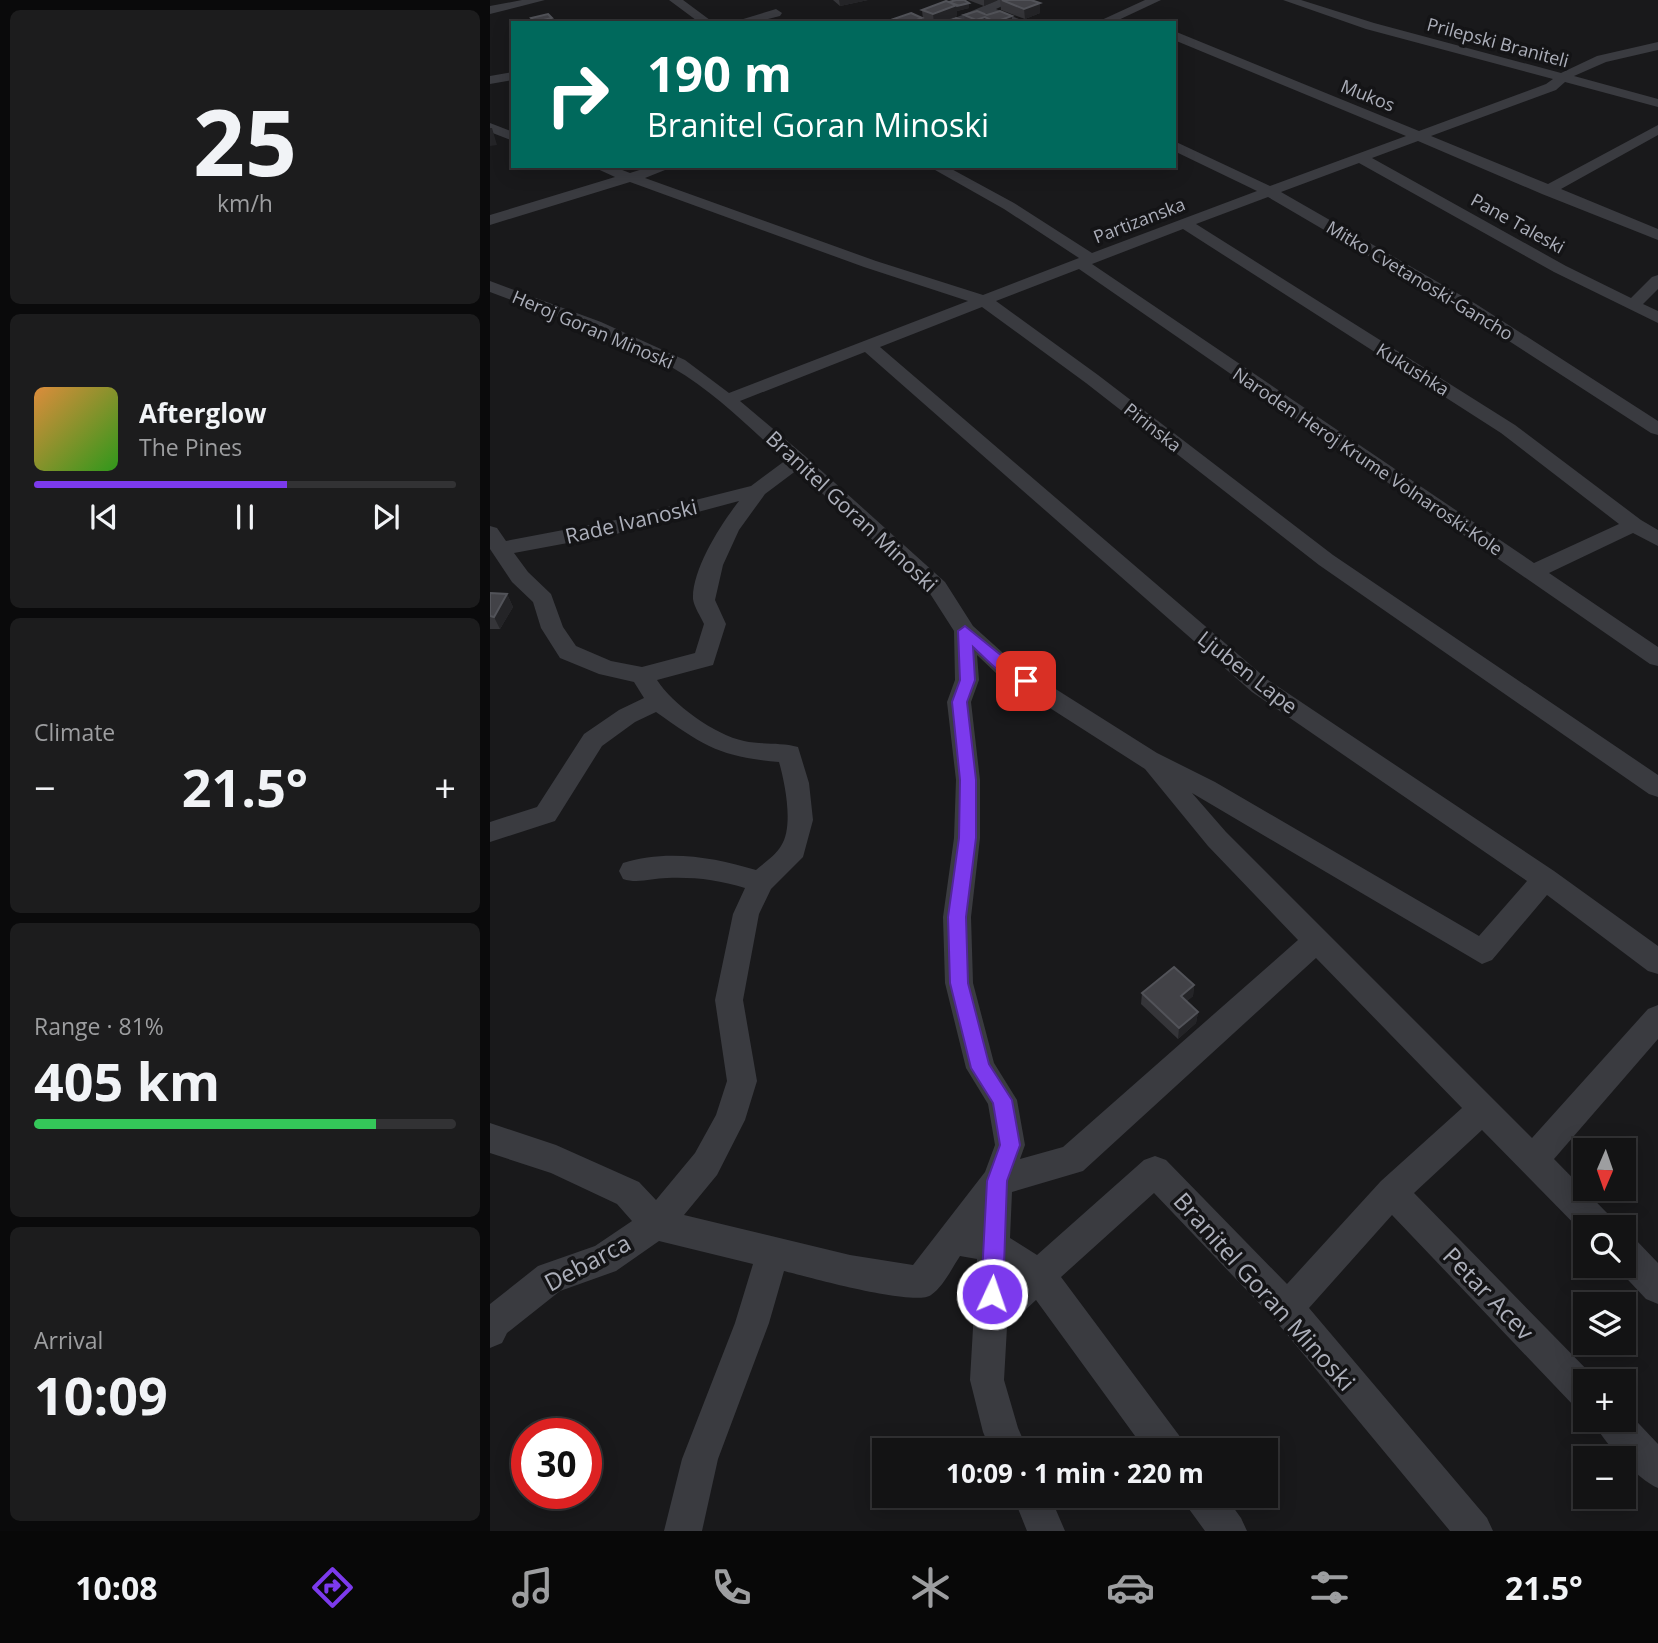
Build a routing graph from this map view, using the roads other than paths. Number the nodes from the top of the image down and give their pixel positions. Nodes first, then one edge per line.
1 (539, 0) edge
2 (702, 0) edge
3 (1009, 0) edge
4 (1289, 0) edge
5 (1147, 1) edge
6 (678, 2) edge
7 (985, 9) junction
8 (490, 10) edge
9 (776, 13) dead end
10 (1123, 14) junction
11 (705, 21) edge
12 (744, 21) edge
13 (954, 21) edge
14 (1017, 21) edge
15 (1106, 21) edge
16 (1139, 21) edge
17 (1176, 36) edge
18 (1658, 46) edge
19 (511, 76) edge
20 (1561, 78) junction
21 (490, 80) edge
22 (1658, 103) edge
23 (490, 127) edge
24 (1658, 129) edge
25 (511, 136) edge
26 (1417, 136) junction
27 (1176, 146) edge
28 (1361, 158) junction
29 (603, 168) edge
30 (661, 168) edge
31 (939, 168) edge
32 (627, 178) junction
33 (1269, 191) junction
34 (1548, 191) junction
35 (490, 220) edge
36 (1184, 223) junction
37 (1658, 235) edge
38 (1085, 261) junction
39 (1658, 280) edge
40 (490, 286) edge
41 (985, 301) junction
42 (1632, 306) junction
43 (1658, 318) edge
44 (867, 345) junction
45 (729, 399) junction
46 (1657, 426) edge
47 (798, 460) junction
48 (758, 490) junction
49 (1634, 526) junction
50 (1658, 539) edge
51 (496, 540) edge
52 (1531, 573) junction
53 (965, 631) junction
54 (1657, 656) edge
55 (642, 675) junction
56 (658, 701) junction
57 (1148, 760) junction
58 (1658, 787) edge
59 (490, 832) edge
60 (632, 871) dead end
61 (1545, 879) junction
62 (761, 881) junction
63 (1317, 940) junction
64 (1658, 962) edge
65 (1658, 1018) edge
66 (1483, 1109) junction
67 (490, 1138) edge
68 (1533, 1160) junction
69 (997, 1181) junction
70 (1392, 1192) junction
71 (1587, 1215) edge
72 (656, 1224) junction
73 (955, 1239) junction
74 (995, 1246) junction
75 (773, 1253) junction
76 (1636, 1264) edge
77 (1040, 1277) junction
78 (1658, 1287) edge
79 (1287, 1308) junction
80 (991, 1318) junction
81 (490, 1331) edge
82 (1573, 1380) edge
83 (1622, 1432) edge
84 (1004, 1438) edge
85 (1158, 1438) edge
86 (1658, 1470) edge
87 (1036, 1508) edge
88 (1211, 1508) edge
89 (683, 1531) edge
90 (1046, 1531) edge
91 (1228, 1531) edge
92 (1474, 1531) edge

1 - 8 street
2 - 6 street
3 - 7 street
4 - 20 street, Prilepski Braniteli
5 - 10 street
6 - 11 street
7 - 13 street
7 - 14 street
9 - 12 street
10 - 15 street
10 - 16 street
17 - 26 street, Mukos
18 - 20 street, Partizanska
19 - 21 street
20 - 22 street, Prilepski Braniteli
20 - 26 street, Partizanska
23 - 25 street
24 - 34 street
26 - 28 street, Partizanska
26 - 34 street, Mukos
27 - 33 street, Mitko Cvetanoski-Gancho
28 - 33 street, Partizanska
28 - 42 street, Pane Taleski
29 - 32 street, Pirinska
30 - 32 street
31 - 38 street, Naroden Heroj Krume Volnaroski-Kole
32 - 35 street
32 - 41 street, Pirinska
33 - 36 street, Partizanska
33 - 46 street, Mitko Cvetanoski-Gancho
34 - 37 street, Mukos
36 - 38 street, Partizanska
36 - 49 street, Kukushka
38 - 41 street, Partizanska
38 - 52 street, Naroden Heroj Krume Volnaroski-Kole
39 - 42 street
40 - 45 street, Heroj Goran Minoski
41 - 44 street, Partizanska
41 - 58 street, Pirinska
42 - 43 street, Pane Taleski
44 - 45 street, Partizanska
44 - 61 street, Ljuben Lape
45 - 47 street, Branitel Goran Minoski
47 - 48 street
47 - 53 street, Branitel Goran Minoski
48 - 51 street, Rade Ivanoski
48 - 55 street
49 - 50 street, Kukushka
49 - 52 street
51 - 55 street, Rade Ivanoski
52 - 54 street, Naroden Heroj Krume Volnaroski-Kole
53 - 57 street, Branitel Goran Minoski
53 - 69 street
55 - 56 street
56 - 59 street
56 - 62 street
57 - 61 street, Branitel Goran Minoski
57 - 63 street, Branitel Goran Minoski
60 - 62 street
61 - 64 street, Ljuben Lape
62 - 72 street
63 - 66 street, Branitel Goran Minoski
63 - 69 street
65 - 68 street
66 - 68 street, Branitel Goran Minoski
66 - 70 street
67 - 72 street
68 - 71 street, Branitel Goran Minoski
69 - 73 street
69 - 74 street
70 - 79 street
70 - 82 street, Petar Acev
72 - 75 street
72 - 81 street, Debarca
73 - 74 street
73 - 75 street
74 - 77 street
74 - 80 street
75 - 89 street
76 - 78 street
77 - 79 street, Branitel Goran Minoski
77 - 80 street, Branitel Goran Minoski
77 - 85 street
79 - 92 street, Branitel Goran Minoski
80 - 84 street
83 - 86 street
87 - 90 street
88 - 91 street

